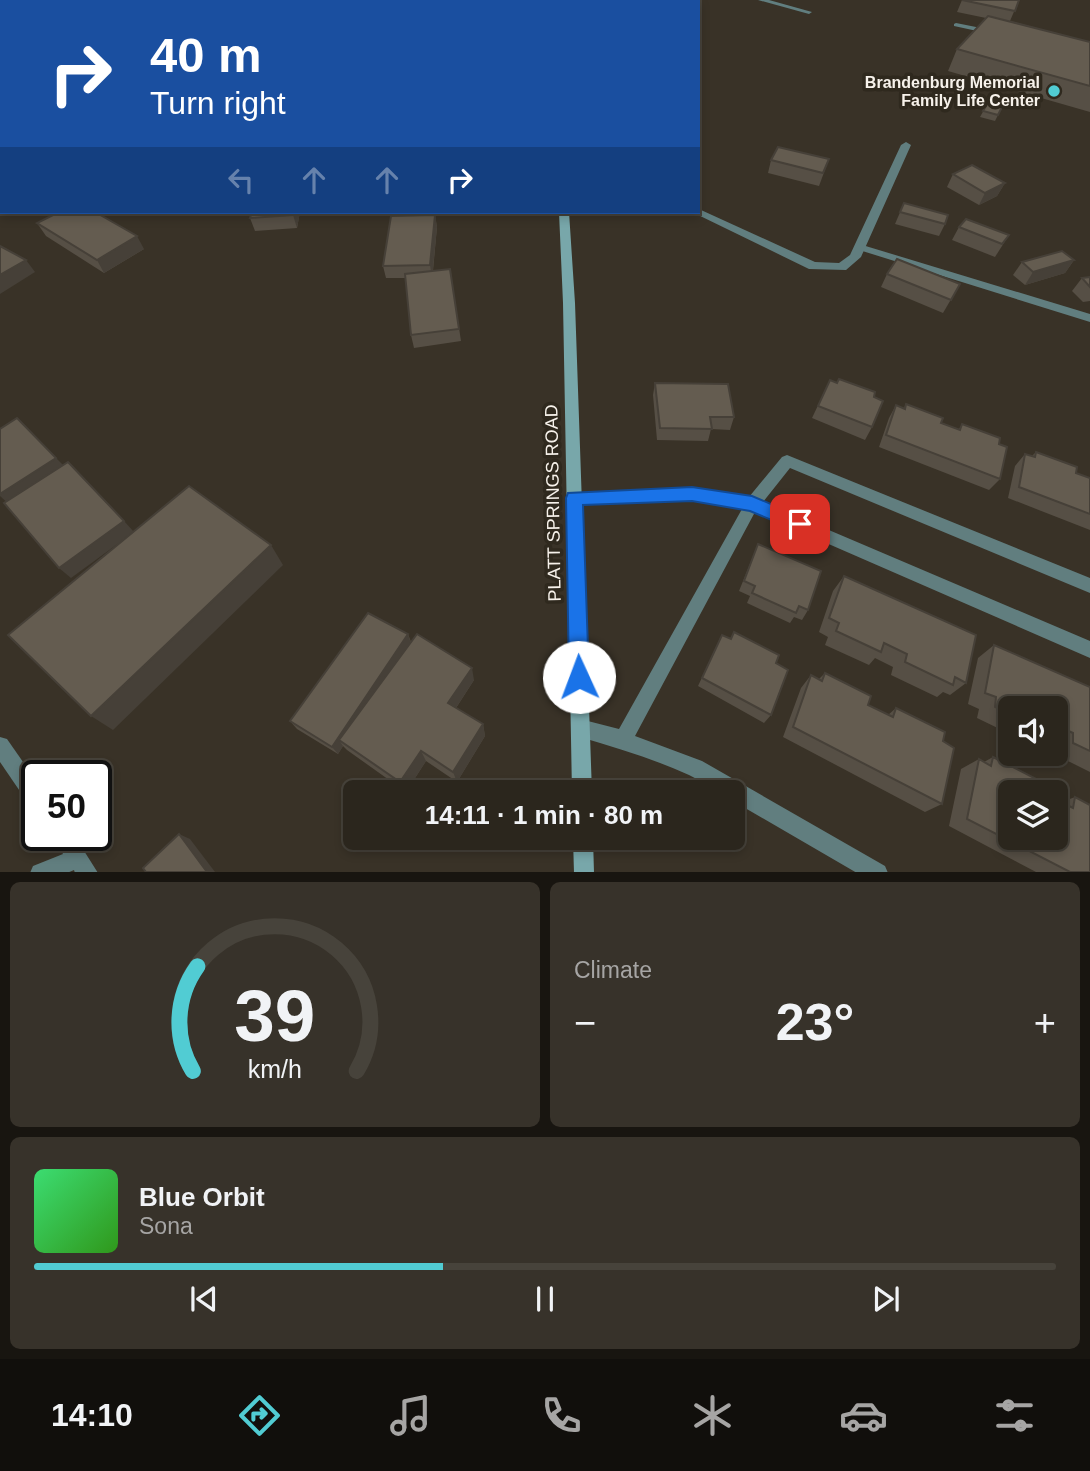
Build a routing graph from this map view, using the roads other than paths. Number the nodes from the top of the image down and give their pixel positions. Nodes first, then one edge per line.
1 (761, 0) edge
2 (809, 12) dead end
3 (956, 24) dead end
4 (999, 33) edge
5 (906, 145) dead end
6 (700, 213) edge
7 (564, 214) edge
8 (859, 247) junction
9 (1090, 317) edge
10 (574, 498) junction
11 (752, 504) junction
12 (1090, 586) edge
13 (1090, 650) edge
14 (580, 728) junction
15 (623, 740) junction
16 (0, 746) edge
17 (21, 776) edge
18 (582, 780) edge
19 (583, 850) edge
20 (83, 865) edge
21 (45, 872) edge
22 (584, 872) edge
23 (876, 872) edge

1 - 2 lane
3 - 4 lane
5 - 8 street
6 - 8 street
7 - 10 main road, PLATT SPRINGS ROAD
8 - 9 lane
10 - 11 street
10 - 14 main road, PLATT SPRINGS ROAD
11 - 12 street
11 - 13 street
11 - 15 street
14 - 15 street
14 - 18 main road, PLATT SPRINGS ROAD
15 - 23 street
16 - 17 street
19 - 22 main road
20 - 21 street

